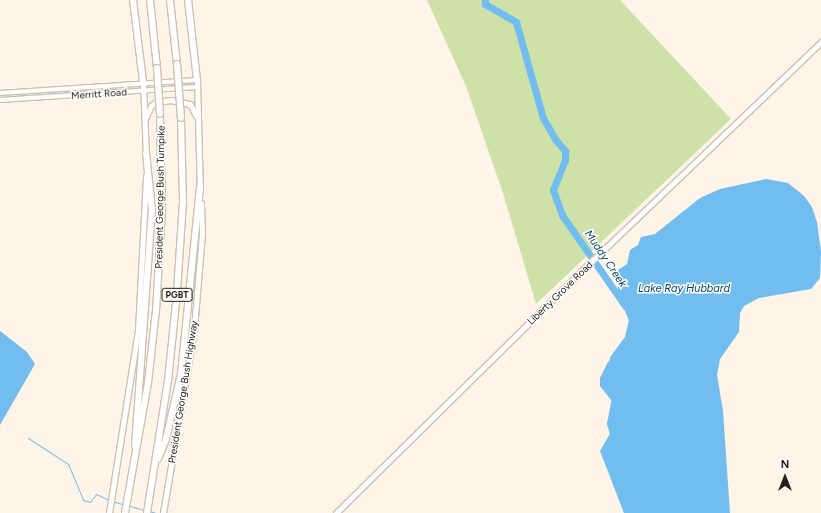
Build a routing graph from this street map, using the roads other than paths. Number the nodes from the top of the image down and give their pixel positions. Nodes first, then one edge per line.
1 (133, 0) edge
2 (150, 0) edge
3 (170, 0) edge
4 (188, 0) edge
5 (821, 42) edge
6 (197, 80) junction
7 (143, 82) junction
8 (198, 87) junction
9 (143, 91) junction
10 (0, 93) edge
11 (6, 93) junction
12 (0, 100) edge
13 (7, 100) junction
14 (145, 118) junction
15 (200, 123) junction
16 (146, 154) junction
17 (200, 187) junction
18 (136, 449) junction
19 (154, 470) junction
20 (109, 513) edge
21 (125, 513) edge
22 (147, 513) edge
23 (163, 513) edge
24 (336, 513) edge

1 - 7 highway
2 - 18 highway, President George Bush Turnpike / PGBT, bridge
3 - 19 highway, President George Bush Turnpike / PGBT, bridge
4 - 6 highway
5 - 24 main road, Liberty Grove Road
6 - 7 street, Merritt Road
6 - 8 main road, President George Bush Highway
7 - 9 main road
7 - 11 street, Merritt Road
8 - 9 street, Merritt Road
8 - 15 main road, President George Bush Highway
9 - 13 street, Merritt Road
9 - 14 main road
10 - 11 street, Merritt Road
11 - 13 street
12 - 13 street, Merritt Road
14 - 15 main road
14 - 16 main road
15 - 17 main road, President George Bush Highway
16 - 18 highway
16 - 20 main road
17 - 19 highway
17 - 23 main road, President George Bush Highway
18 - 21 highway, President George Bush Turnpike / PGBT
19 - 22 highway, President George Bush Turnpike / PGBT

